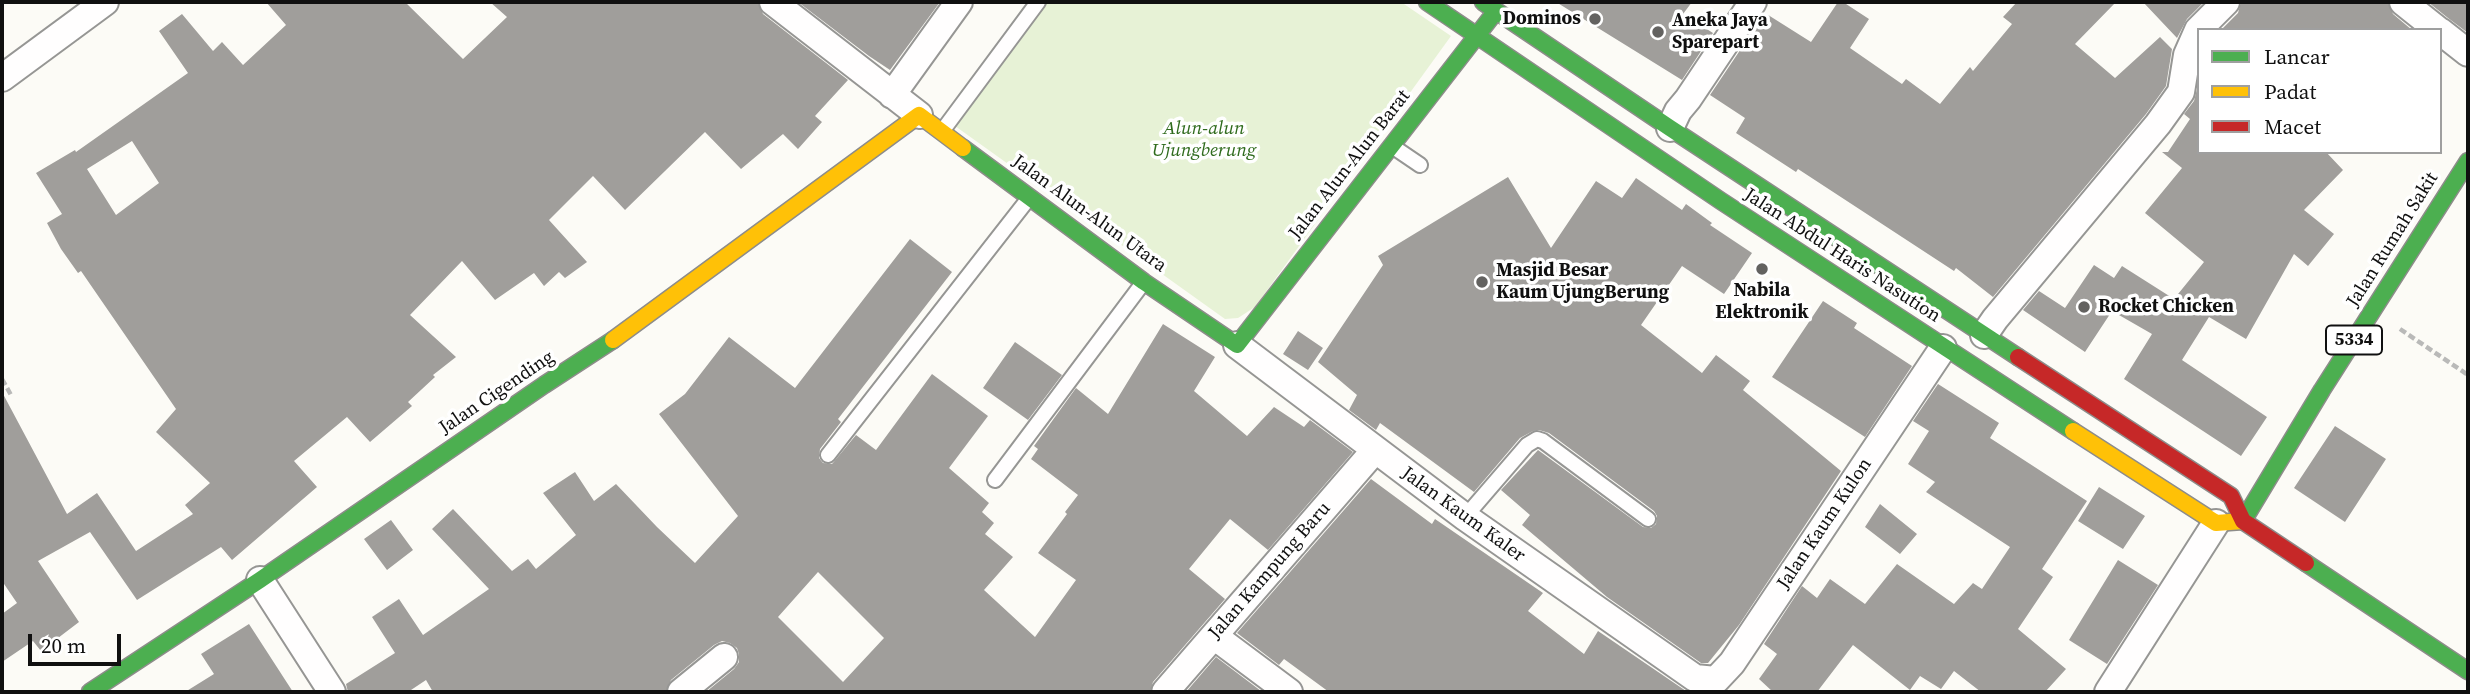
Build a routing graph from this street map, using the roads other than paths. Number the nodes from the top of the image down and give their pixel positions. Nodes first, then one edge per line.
1 (104, 2) edge
2 (773, 2) edge
3 (959, 2) edge
4 (1038, 2) edge
5 (1427, 2) edge
6 (1753, 2) edge
7 (2226, 2) edge
8 (2403, 2) edge
9 (1490, 6) edge
10 (2200, 28) edge
11 (2436, 28) edge
12 (2197, 32) edge
13 (2442, 32) edge
14 (1477, 36) junction
15 (2468, 53) edge
16 (2, 78) edge
17 (892, 94) junction
18 (919, 115) junction
19 (1670, 128) junction
20 (942, 131) junction
21 (1391, 146) junction
22 (2468, 161) edge
23 (1420, 165) dead end
24 (1029, 197) junction
25 (1144, 282) junction
26 (1984, 335) junction
27 (1237, 345) junction
28 (1943, 348) junction
29 (1375, 450) junction
30 (828, 455) dead end
31 (995, 480) dead end
32 (1465, 517) junction
33 (1648, 519) dead end
34 (2243, 522) junction
35 (2216, 523) junction
36 (260, 580) junction
37 (1213, 636) junction
38 (724, 657) dead end
39 (2468, 671) edge
40 (1706, 683) edge
41 (90, 692) edge
42 (332, 692) edge
43 (681, 692) edge
44 (1165, 692) edge
45 (1290, 692) edge
46 (2108, 692) edge

1 - 16 street
2 - 17 street
3 - 17 street
4 - 20 lane
5 - 14 main road, Jalan Abdul Haris Nasution
6 - 19 street
7 - 10 street
8 - 11 street
9 - 14 main road, Jalan Alun-Alun Barat
9 - 19 main road, Jalan Abdul Haris Nasution
12 - 26 street
13 - 15 street
14 - 21 main road, Jalan Alun-Alun Barat
14 - 28 main road, Jalan Abdul Haris Nasution
17 - 18 street
18 - 20 main road, Jalan Alun-Alun Utara
18 - 36 main road, Jalan Cigending
19 - 26 main road, Jalan Abdul Haris Nasution
20 - 24 main road, Jalan Alun-Alun Utara
21 - 23 lane
21 - 27 main road, Jalan Alun-Alun Barat
22 - 34 main road, Jalan Rumah Sakit / 5334
24 - 25 main road, Jalan Alun-Alun Utara
24 - 30 lane
25 - 27 main road, Jalan Alun-Alun Utara
25 - 31 lane
26 - 34 main road, Jalan Abdul Haris Nasution
27 - 29 street, Jalan Kaum Kaler
28 - 35 main road, Jalan Abdul Haris Nasution
28 - 40 street, Jalan Kaum Kulon
29 - 32 street, Jalan Kaum Kaler
29 - 37 street, Jalan Kampung Baru
32 - 33 lane
32 - 40 street, Jalan Kaum Kaler
34 - 35 main road
34 - 39 main road, Jalan Abdul Haris Nasution
35 - 46 street
36 - 41 main road, Jalan Cigending
36 - 42 street
37 - 44 street, Jalan Kampung Baru
37 - 45 street
38 - 43 street

